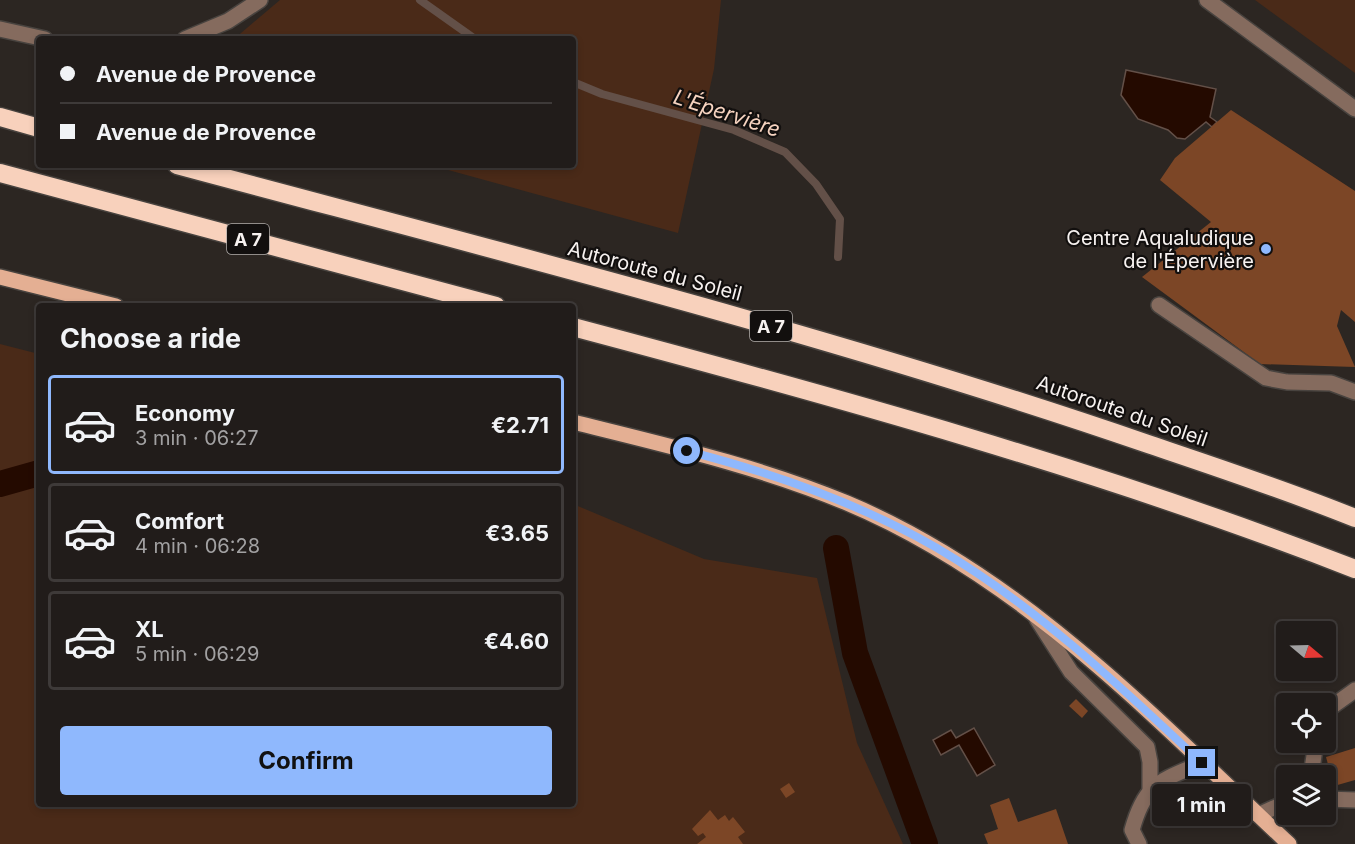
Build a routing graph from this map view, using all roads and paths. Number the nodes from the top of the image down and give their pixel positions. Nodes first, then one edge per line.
1 (260, 0) edge
2 (1207, 0) edge
3 (0, 29) edge
4 (192, 36) edge
5 (36, 37) edge
6 (1355, 109) edge
7 (0, 117) edge
8 (36, 127) edge
9 (188, 168) edge
10 (0, 172) edge
11 (0, 276) edge
12 (104, 303) edge
13 (485, 303) edge
14 (1159, 306) dead end
15 (576, 328) edge
16 (1355, 392) edge
17 (576, 423) edge
18 (1355, 518) edge
19 (1355, 569) edge
20 (1034, 614) junction
21 (1355, 690) edge
22 (1336, 704) edge
23 (1202, 763) junction
24 (1150, 789) junction
25 (1336, 799) edge
26 (1353, 799) edge
27 (1276, 807) edge
28 (1258, 815) junction
29 (1139, 844) edge
30 (1289, 844) edge

1 - 4 street
2 - 6 street
3 - 5 street
7 - 8 highway
9 - 18 highway, Autoroute du Soleil / A 7
10 - 13 highway, A 7
11 - 12 main road
14 - 16 street
15 - 19 highway
17 - 20 main road
20 - 23 main road
20 - 24 street
21 - 22 street
23 - 24 street
23 - 28 main road
24 - 29 street
25 - 26 street
27 - 28 street
28 - 30 main road

